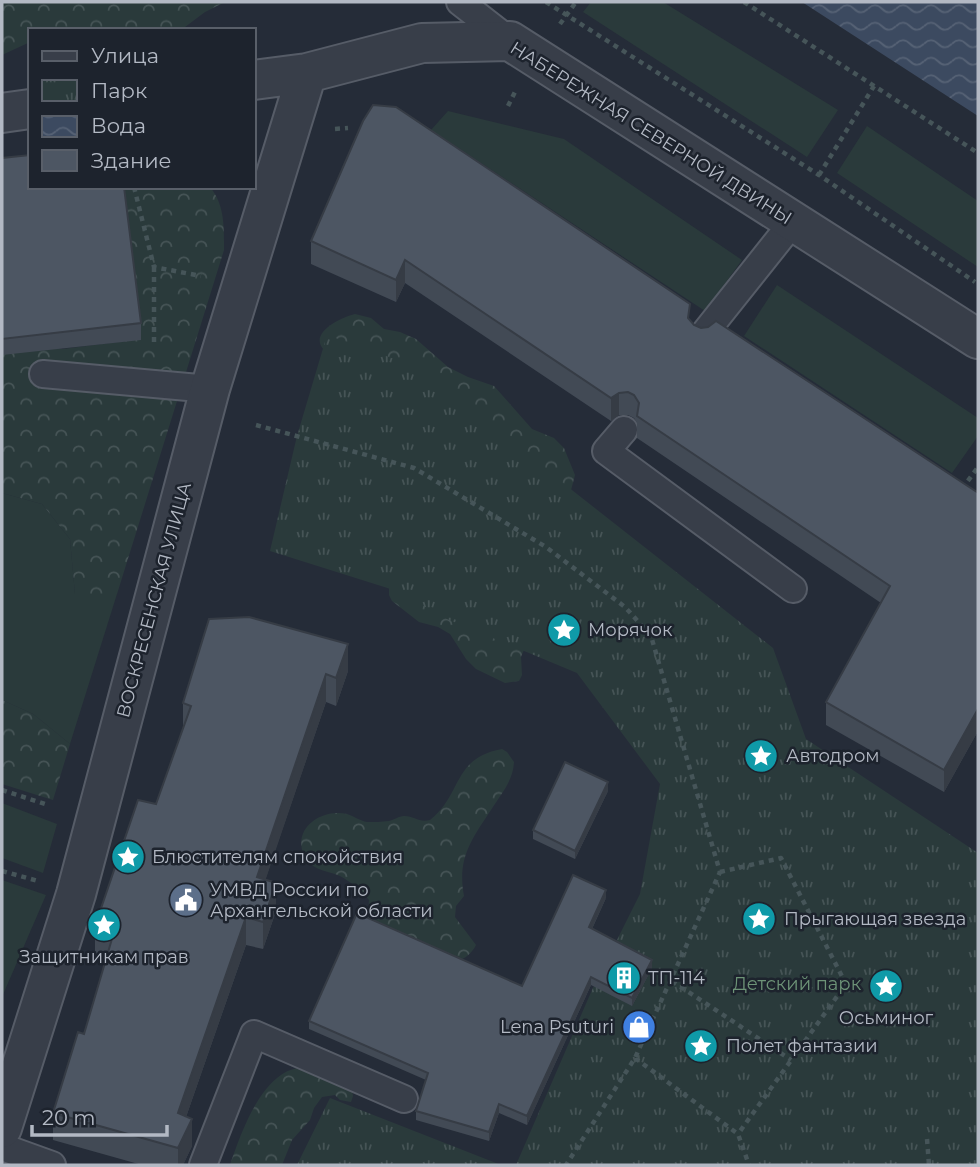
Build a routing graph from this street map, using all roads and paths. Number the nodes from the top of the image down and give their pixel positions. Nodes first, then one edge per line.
1 (460, 2) edge
2 (545, 2) edge
3 (576, 2) edge
4 (744, 2) edge
5 (566, 15) junction
6 (510, 41) junction
7 (307, 73) junction
8 (256, 80) edge
9 (874, 86) junction
10 (28, 109) edge
11 (2, 113) edge
12 (978, 153) edge
13 (820, 175) junction
14 (134, 189) edge
15 (793, 222) junction
16 (154, 267) junction
17 (202, 276) dead end
18 (978, 285) edge
19 (703, 335) edge
20 (978, 339) edge
21 (43, 374) dead end
22 (154, 384) junction
23 (210, 389) junction
24 (256, 425) dead end
25 (624, 429) dead end
26 (793, 589) dead end
27 (2, 790) edge
28 (45, 804) dead end
29 (720, 872) junction
30 (672, 981) junction
31 (635, 1058) junction
32 (791, 1060) junction
33 (404, 1099) dead end
34 (2, 1128) edge
35 (738, 1134) junction
36 (927, 1139) dead end
37 (2, 1147) edge
38 (52, 1165) edge
39 (202, 1165) edge
40 (566, 1165) edge
41 (749, 1165) edge
42 (929, 1165) edge

1 - 6 lane
2 - 5 path
3 - 5 path
4 - 9 path
5 - 13 path
6 - 7 street, НАБЕРЕЖНАЯ СЕВЕРНОЙ ДВИНЫ
6 - 15 street, НАБЕРЕЖНАЯ СЕВЕРНОЙ ДВИНЫ
7 - 8 street, НАБЕРЕЖНАЯ СЕВЕРНОЙ ДВИНЫ
7 - 23 street, ВОСКРЕСЕНСКАЯ УЛИЦА
9 - 12 path
9 - 13 path
10 - 11 street
13 - 18 path
14 - 16 path
15 - 19 lane
15 - 20 street, НАБЕРЕЖНАЯ СЕВЕРНОЙ ДВИНЫ
16 - 17 path
16 - 22 path
21 - 22 lane
22 - 23 lane
23 - 34 street, ВОСКРЕСЕНСКАЯ УЛИЦА
24 - 29 path
25 - 26 lane
27 - 28 path
29 - 30 path
29 - 32 path
30 - 31 path
30 - 32 path
31 - 35 path
31 - 40 path
32 - 35 path
33 - 39 lane
35 - 41 path
36 - 42 path
37 - 38 lane

